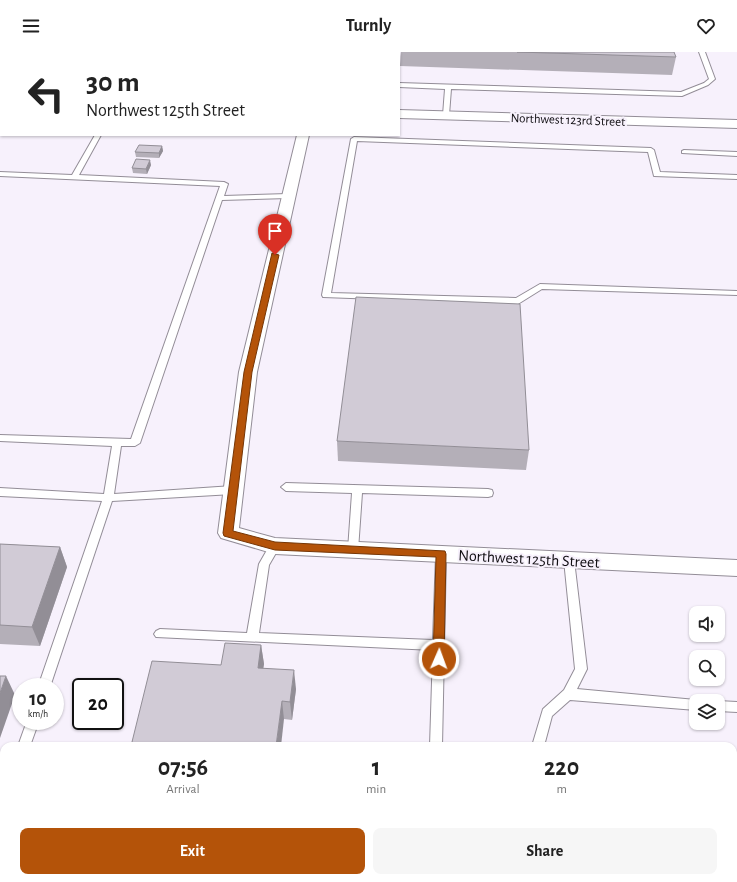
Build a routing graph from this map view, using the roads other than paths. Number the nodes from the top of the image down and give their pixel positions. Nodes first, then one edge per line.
1 (702, 52) edge
2 (400, 84) edge
3 (448, 87) junction
4 (400, 114) edge
5 (446, 116) junction
6 (737, 124) edge
7 (97, 136) edge
8 (303, 136) edge
9 (684, 152) dead end
10 (737, 154) edge
11 (0, 174) edge
12 (74, 177) junction
13 (737, 177) edge
14 (288, 196) junction
15 (220, 198) junction
16 (737, 292) edge
17 (0, 438) edge
18 (117, 443) junction
19 (286, 486) dead end
20 (357, 489) junction
21 (233, 490) junction
22 (0, 492) edge
23 (488, 494) dead end
24 (108, 498) junction
25 (275, 546) junction
26 (353, 550) junction
27 (441, 554) junction
28 (569, 560) junction
29 (737, 568) edge
30 (160, 634) dead end
31 (252, 638) junction
32 (439, 645) junction
33 (47, 678) edge
34 (568, 694) junction
35 (689, 704) edge
36 (725, 706) edge
37 (737, 707) edge
38 (30, 730) edge
39 (25, 742) edge
40 (436, 742) edge
41 (539, 742) edge

1 - 3 lane
2 - 3 lane
3 - 5 lane
4 - 5 street, Northwest 123rd Street
5 - 6 street, Northwest 123rd Street
7 - 12 lane
8 - 14 street
9 - 10 lane
11 - 12 lane
12 - 15 lane
13 - 16 lane
14 - 15 lane
14 - 21 street
15 - 18 lane
17 - 18 lane
18 - 24 lane
19 - 20 lane
20 - 23 lane
20 - 26 lane
21 - 24 lane
21 - 25 street, Northwest 125th Street
22 - 24 lane
24 - 33 lane
25 - 26 street, Northwest 125th Street
25 - 31 lane
26 - 27 street, Northwest 125th Street
27 - 28 street, Northwest 125th Street
27 - 32 lane
28 - 29 street, Northwest 125th Street
28 - 34 lane
30 - 31 lane
31 - 32 lane
32 - 40 lane
34 - 35 lane
34 - 41 lane
36 - 37 lane
38 - 39 lane

